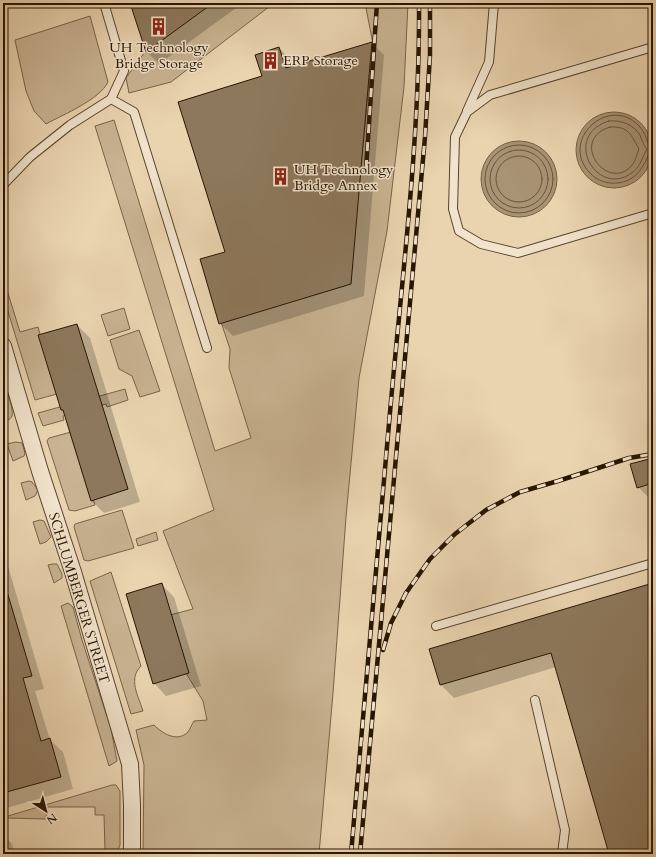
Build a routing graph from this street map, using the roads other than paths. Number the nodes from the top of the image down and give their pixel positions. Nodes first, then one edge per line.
1 (104, 3) edge
2 (494, 3) edge
3 (653, 47) edge
4 (111, 99) junction
5 (467, 112) junction
6 (3, 186) edge
7 (653, 213) edge
8 (3, 346) edge
9 (207, 348) dead end
10 (653, 563) edge
11 (436, 626) dead end
12 (535, 700) dead end
13 (132, 854) edge
14 (562, 854) edge

1 - 4 lane
2 - 5 lane
3 - 5 lane
4 - 6 lane
4 - 9 lane
5 - 7 lane
8 - 13 street, SCHLUMBERGER STREET
10 - 11 lane
12 - 14 lane

